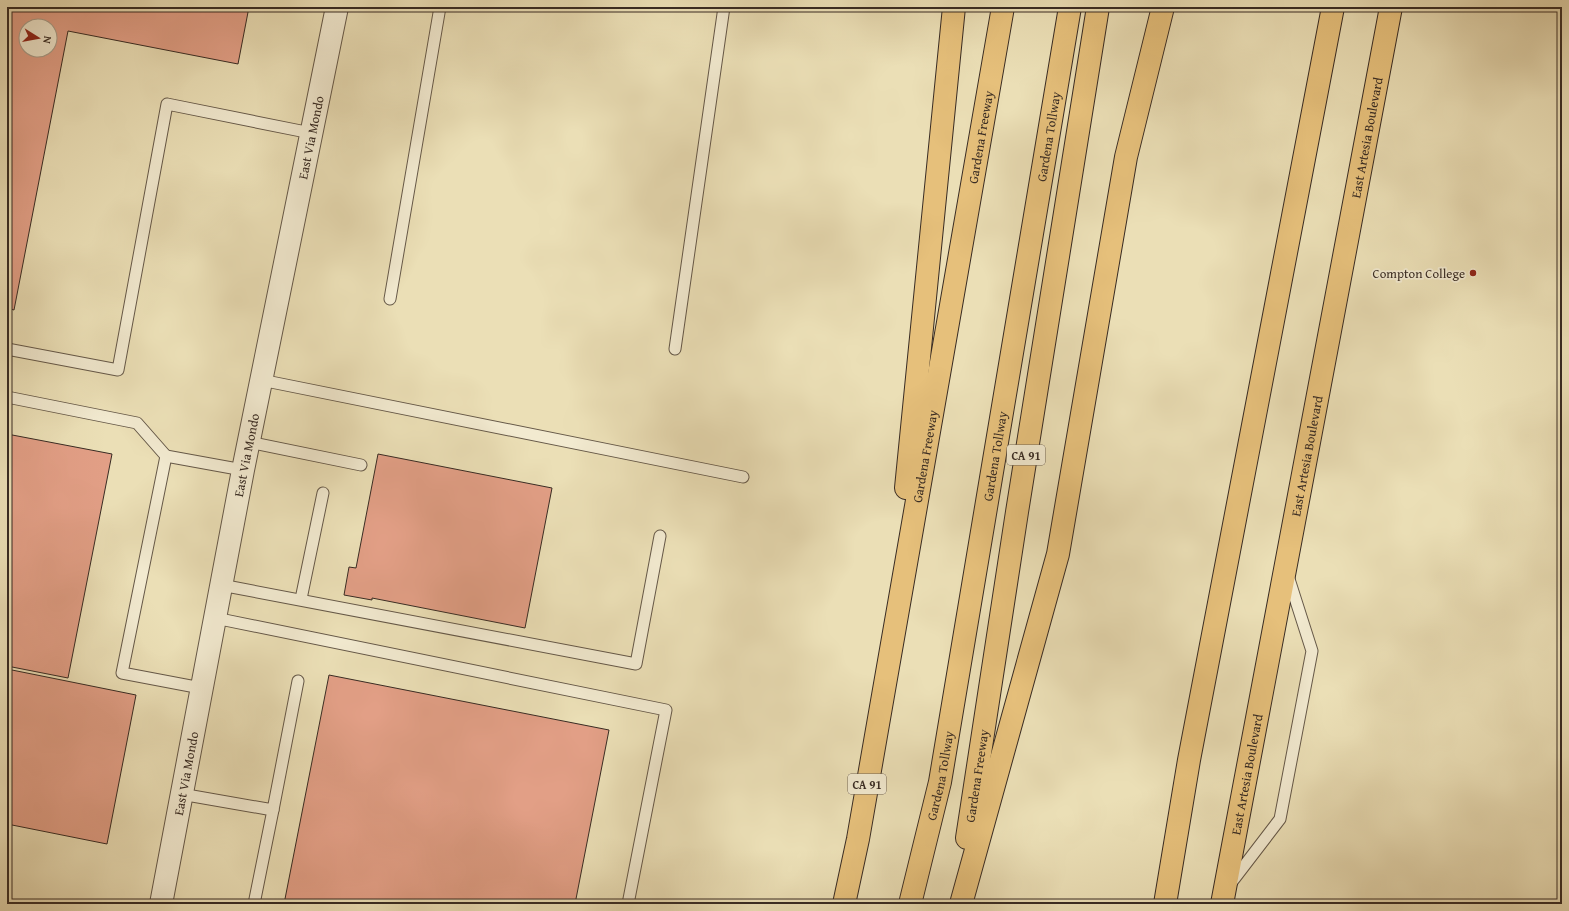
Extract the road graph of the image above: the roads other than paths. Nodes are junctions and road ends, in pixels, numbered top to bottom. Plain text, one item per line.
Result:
1 (337, 7) edge
2 (440, 7) edge
3 (724, 7) edge
4 (954, 7) edge
5 (1003, 7) edge
6 (1070, 7) edge
7 (1098, 7) edge
8 (1163, 7) edge
9 (1333, 7) edge
10 (1391, 7) edge
11 (311, 134) junction
12 (390, 299) dead end
13 (7, 349) edge
14 (675, 349) dead end
15 (261, 380) junction
16 (7, 398) edge
17 (248, 442) junction
18 (166, 456) junction
19 (361, 464) dead end
20 (242, 470) junction
21 (743, 477) dead end
22 (323, 493) dead end
23 (660, 536) dead end
24 (1285, 567) junction
25 (221, 585) junction
26 (301, 599) junction
27 (215, 618) junction
28 (889, 663) junction
29 (298, 681) dead end
30 (202, 688) junction
31 (181, 794) junction
32 (274, 810) junction
33 (1223, 898) edge
34 (161, 904) edge
35 (254, 904) edge
36 (628, 904) edge
37 (844, 904) edge
38 (910, 904) edge
39 (957, 904) edge
40 (961, 904) edge
41 (1164, 904) edge

1 - 11 street, East Via Mondo
2 - 12 lane
3 - 14 lane
4 - 28 main road
5 - 28 main road, Gardena Freeway / CA 91
6 - 38 main road, Gardena Tollway
7 - 39 main road, Gardena Freeway / CA 91
8 - 40 main road
9 - 41 main road
10 - 24 main road, East Artesia Boulevard
11 - 13 lane
11 - 15 street, East Via Mondo
15 - 17 street, East Via Mondo
15 - 21 lane
16 - 18 lane
17 - 19 lane
17 - 20 street, East Via Mondo
18 - 20 lane
18 - 30 lane
20 - 25 street, East Via Mondo
22 - 26 lane
23 - 26 lane
24 - 33 main road, East Artesia Boulevard
24 - 33 lane
25 - 26 lane
25 - 27 street, East Via Mondo
27 - 30 street, East Via Mondo
27 - 36 lane
28 - 37 main road, Gardena Freeway / CA 91
29 - 32 lane
30 - 31 street, East Via Mondo
31 - 32 lane
31 - 34 street, East Via Mondo
32 - 35 lane

